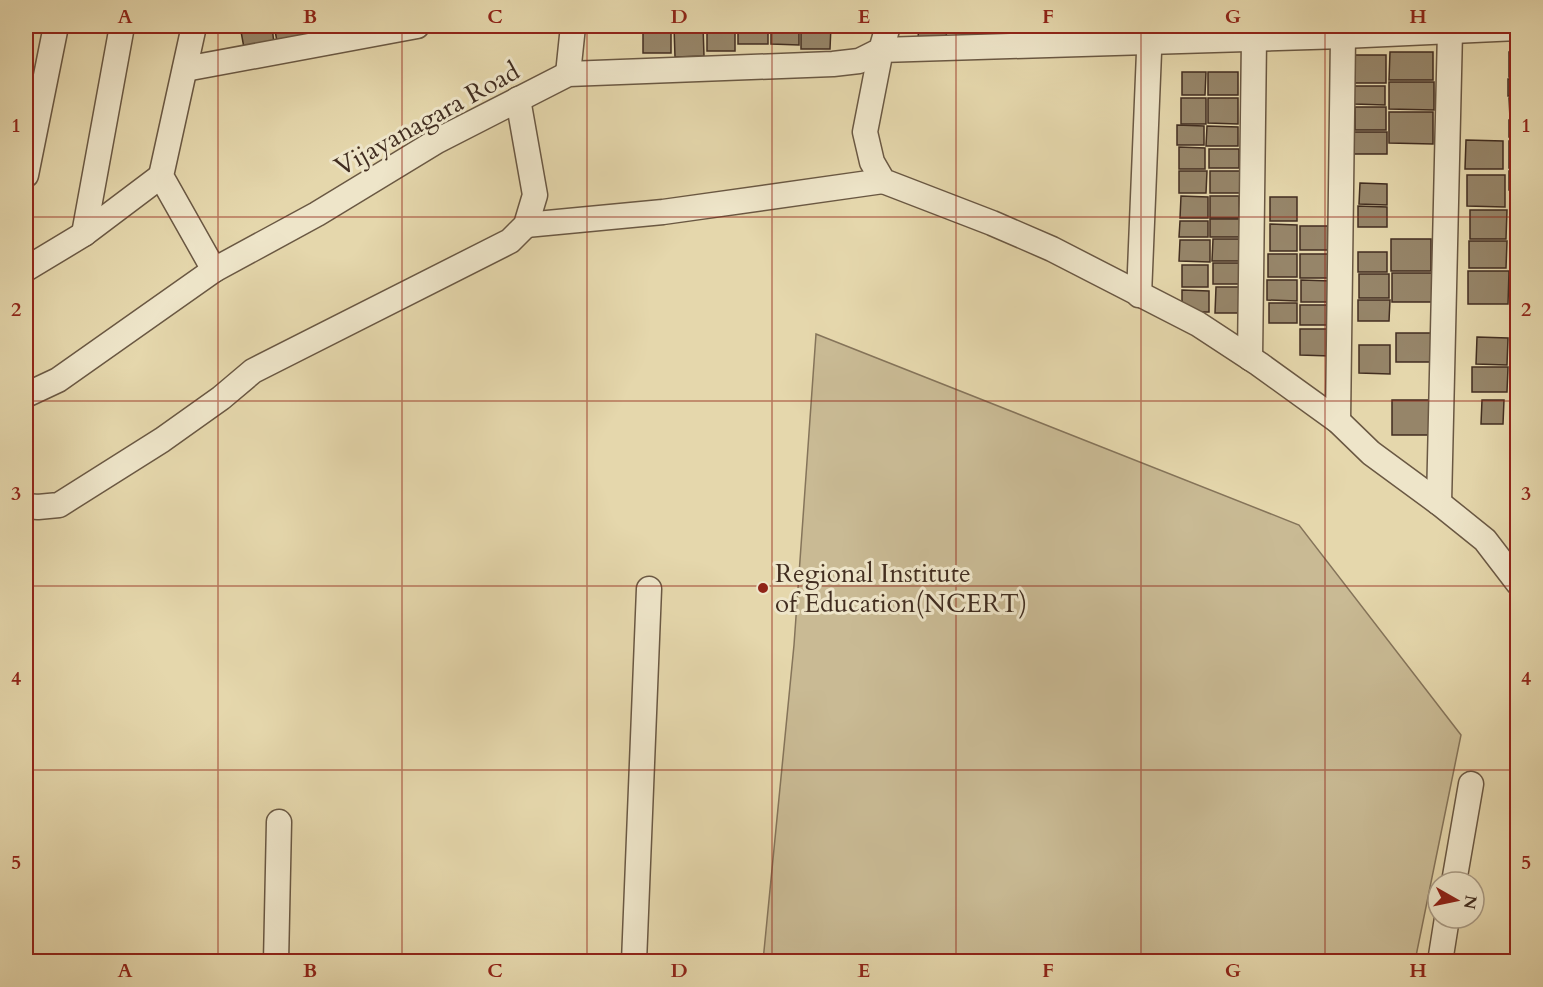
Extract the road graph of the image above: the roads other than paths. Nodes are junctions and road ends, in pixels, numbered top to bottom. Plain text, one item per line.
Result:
1 (56, 26) edge
2 (122, 26) edge
3 (194, 26) edge
4 (417, 26) edge
5 (573, 26) edge
6 (888, 26) edge
7 (1518, 28) edge
8 (1450, 31) junction
9 (1150, 34) edge
10 (1343, 36) junction
11 (1254, 39) junction
12 (881, 50) junction
13 (185, 69) junction
14 (568, 74) junction
15 (518, 99) junction
16 (26, 175) edge
17 (161, 176) junction
18 (883, 181) junction
19 (526, 225) junction
20 (84, 234) junction
21 (26, 269) edge
22 (214, 270) junction
23 (1138, 295) junction
24 (1250, 358) junction
25 (26, 395) edge
26 (1338, 421) junction
27 (1439, 503) junction
28 (26, 506) edge
29 (1518, 583) edge
30 (649, 590) dead end
31 (1471, 784) dead end
32 (279, 822) dead end
33 (1456, 870) edge
34 (1445, 930) edge
35 (276, 962) edge
36 (634, 962) edge
37 (1440, 962) edge

1 - 16 street
2 - 20 street
3 - 13 street
4 - 13 street
5 - 14 street
6 - 12 street
7 - 8 street
8 - 10 street
8 - 27 street
9 - 11 street
9 - 12 street
9 - 23 street
10 - 11 street
10 - 26 street
11 - 24 street
12 - 14 street, Vijayanagara Road
12 - 18 street
13 - 17 street
14 - 15 street, Vijayanagara Road
15 - 19 street
15 - 22 street, Vijayanagara Road
17 - 20 street
17 - 22 street
18 - 19 street
18 - 23 street
19 - 28 street
20 - 21 street
22 - 25 street, Vijayanagara Road
23 - 24 street
24 - 26 street
26 - 27 street
27 - 29 street
30 - 36 street
31 - 33 street
32 - 35 street
34 - 37 street

